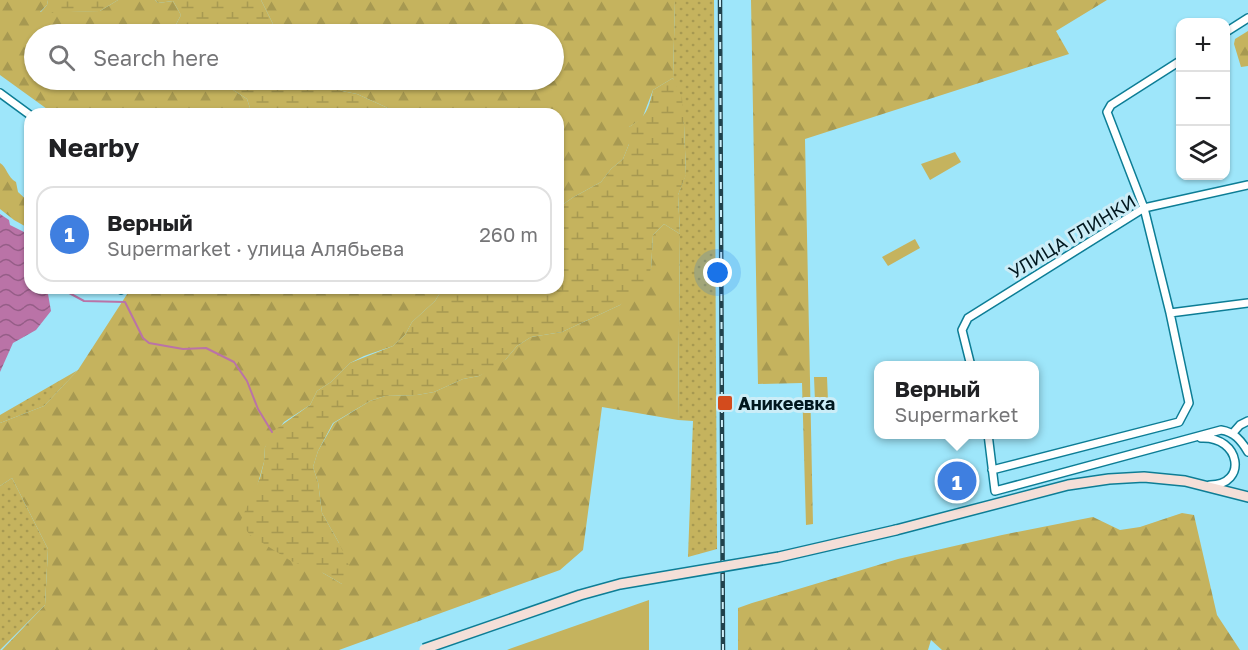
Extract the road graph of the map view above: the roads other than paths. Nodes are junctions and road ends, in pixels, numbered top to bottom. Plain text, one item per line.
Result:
1 (1248, 18) edge
2 (1230, 29) edge
3 (1176, 64) edge
4 (0, 93) edge
5 (24, 111) edge
6 (1248, 185) edge
7 (1144, 208) junction
8 (1248, 303) edge
9 (1170, 313) junction
10 (970, 361) edge
11 (1248, 421) edge
12 (1232, 434) junction
13 (1187, 438) junction
14 (988, 439) edge
15 (1248, 452) edge
16 (992, 470) junction
17 (1204, 485) junction
18 (1248, 497) edge
19 (423, 650) edge

1 - 2 street
3 - 7 street
4 - 5 street
6 - 7 street, УЛИЦА ГЛИНКИ
7 - 9 street
7 - 10 street, УЛИЦА ГЛИНКИ
8 - 9 street
9 - 16 street
11 - 12 street
12 - 13 street
12 - 15 street
13 - 16 street
13 - 17 street
14 - 16 street
17 - 18 street
17 - 19 street, bridge

